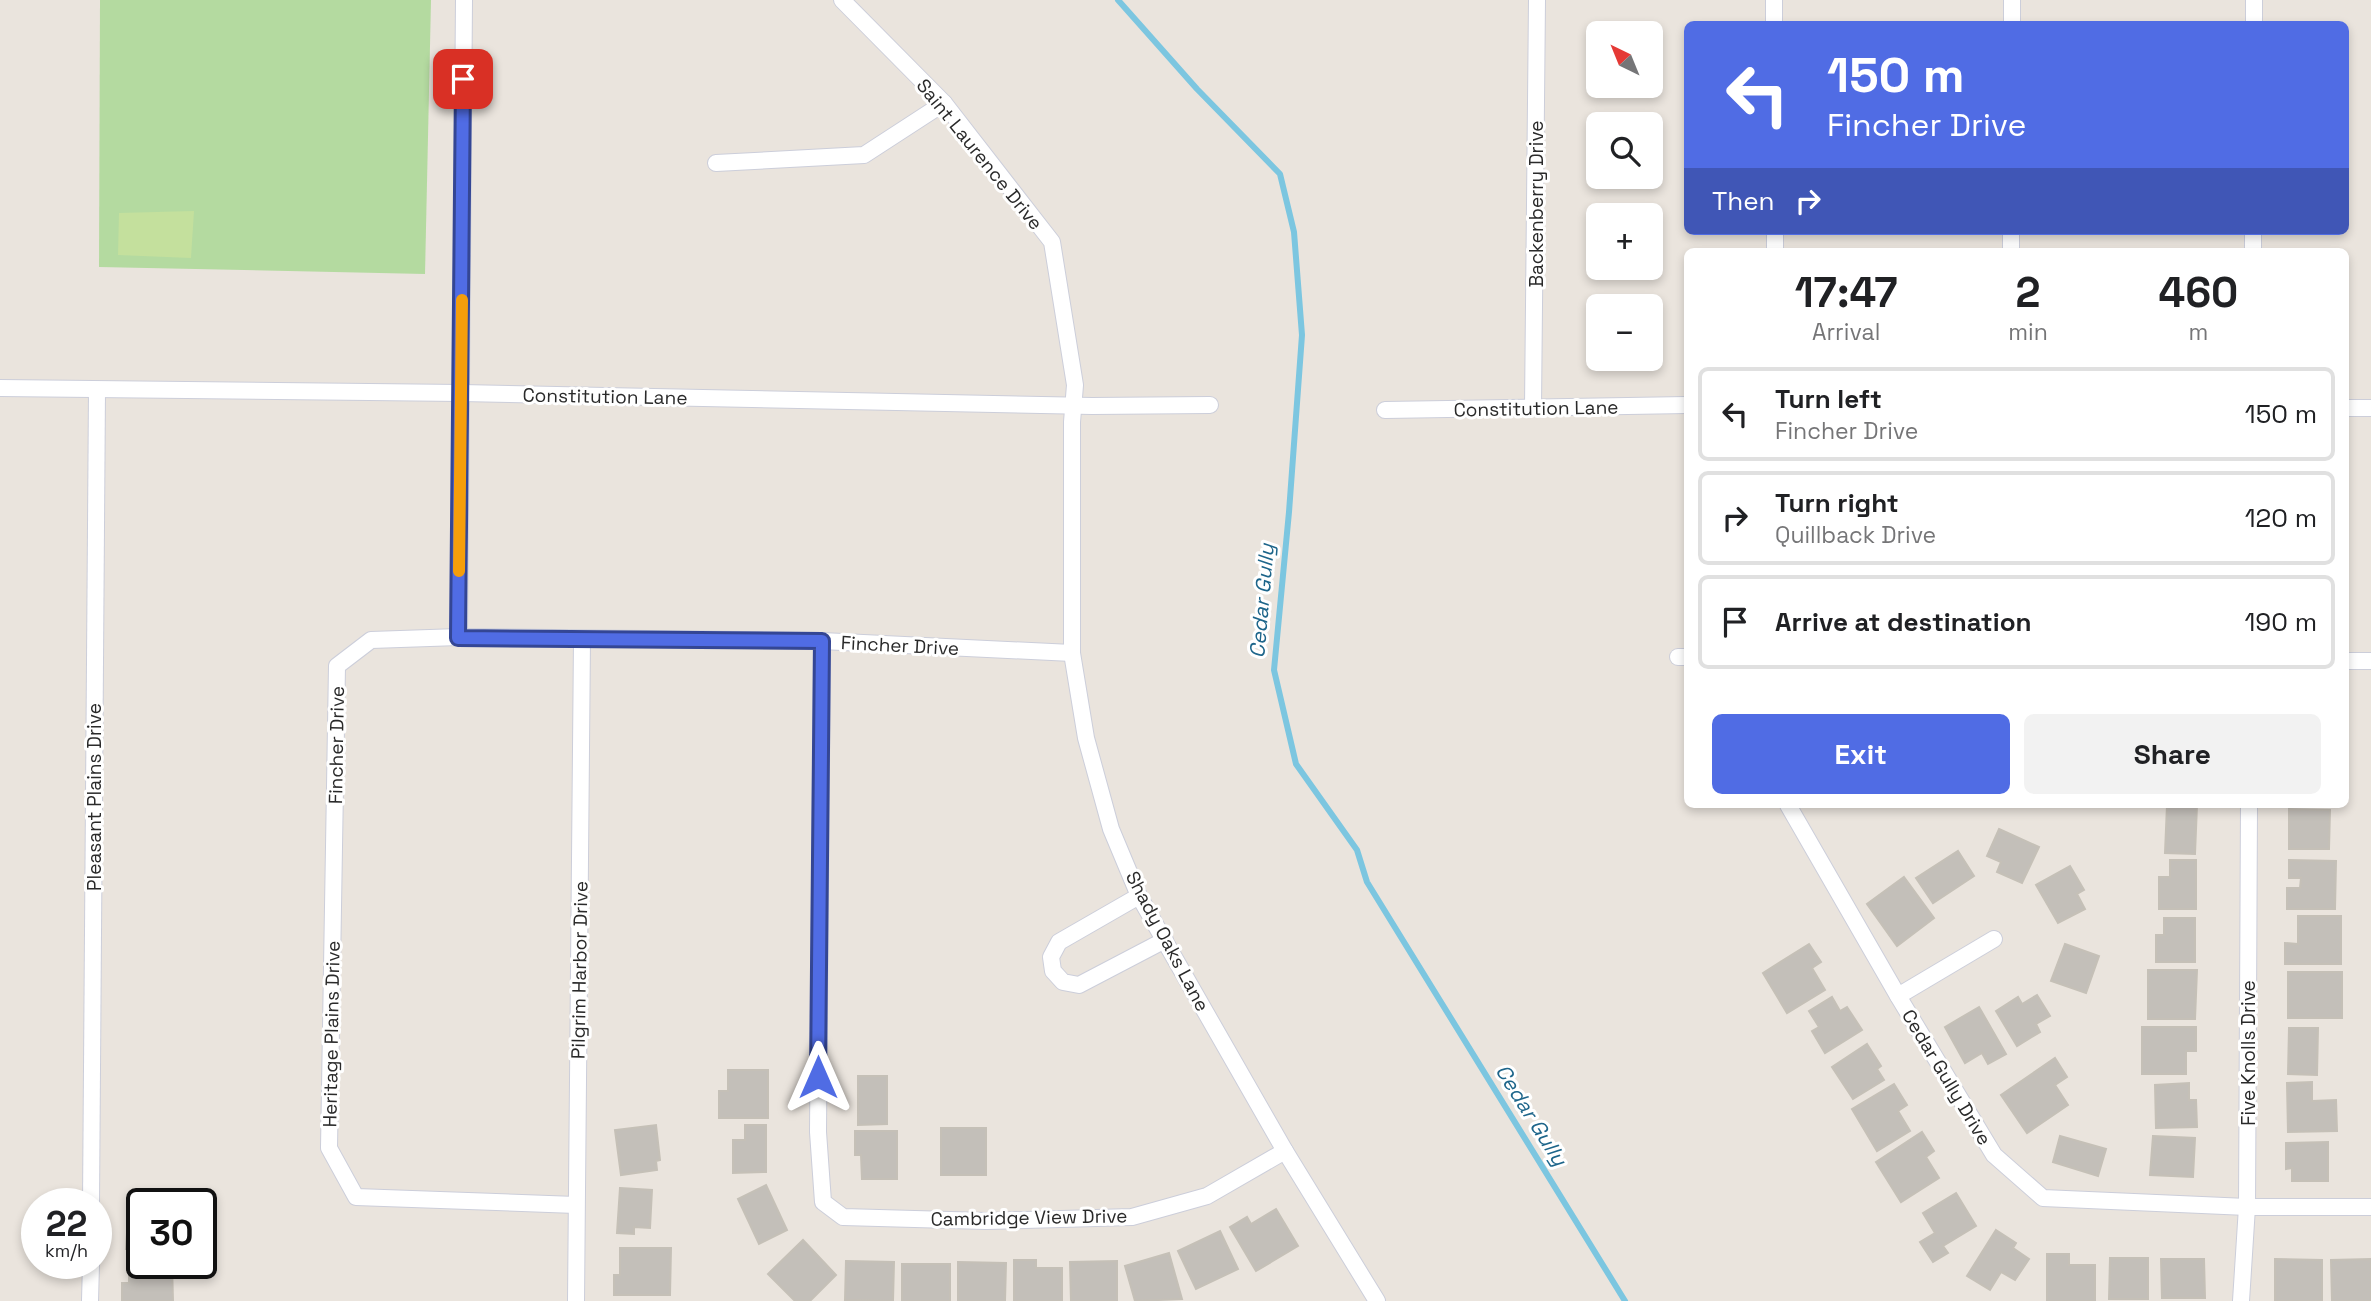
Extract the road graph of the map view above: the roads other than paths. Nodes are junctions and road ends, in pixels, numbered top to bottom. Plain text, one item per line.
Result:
1 (464, 0) edge
2 (842, 0) edge
3 (1537, 0) edge
4 (1774, 0) edge
5 (2012, 0) edge
6 (2255, 0) edge
7 (1774, 21) edge
8 (2012, 21) edge
9 (2254, 21) edge
10 (944, 103) junction
11 (716, 163) dead end
12 (0, 388) edge
13 (97, 390) junction
14 (461, 393) junction
15 (1075, 405) junction
16 (1210, 405) dead end
17 (1684, 405) edge
18 (1533, 407) junction
19 (2349, 408) edge
20 (2371, 408) edge
21 (1385, 410) dead end
22 (1073, 544) joint
23 (458, 638) junction
24 (582, 639) junction
25 (822, 641) junction
26 (1072, 653) junction
27 (2349, 661) edge
28 (2371, 661) edge
29 (1790, 808) edge
30 (2249, 808) edge
31 (334, 854) joint
32 (1139, 896) junction
33 (1994, 939) dead end
34 (1165, 940) junction
35 (1898, 996) junction
36 (1285, 1151) junction
37 (91, 1188) edge
38 (576, 1205) junction
39 (2247, 1207) junction
40 (2371, 1207) edge
41 (90, 1279) edge
42 (90, 1301) edge
43 (576, 1301) edge
44 (1377, 1301) edge
45 (2241, 1301) edge

1 - 14 street
2 - 10 street, Saint Laurence Drive
3 - 18 street, Backenberry Drive
4 - 7 street
5 - 8 street
6 - 9 street
10 - 11 street
10 - 15 street, Saint Laurence Drive
12 - 13 street, Constitution Lane
13 - 14 street, Constitution Lane
13 - 37 street, Pleasant Plains Drive
14 - 15 street, Constitution Lane
14 - 23 street
15 - 16 street, Constitution Lane
15 - 22 street, Saint Laurence Drive
17 - 18 street, Constitution Lane
18 - 21 street, Constitution Lane
19 - 20 street
22 - 26 street, Shady Oaks Lane
23 - 24 street, Fincher Drive
23 - 31 street, Fincher Drive
24 - 25 street, Fincher Drive
24 - 38 street, Pilgrim Harbor Drive
25 - 26 street, Fincher Drive
25 - 36 street, Cambridge View Drive
26 - 32 street, Shady Oaks Lane
27 - 28 street
29 - 35 street, Cedar Gully Drive
30 - 39 street, Five Knolls Drive
31 - 38 street, Heritage Plains Drive
32 - 34 street, Shady Oaks Lane
32 - 34 street
33 - 35 street
34 - 36 street, Shady Oaks Lane
35 - 39 street, Cedar Gully Drive
36 - 44 street, Shady Oaks Lane
38 - 43 street, Pilgrim Harbor Drive
39 - 40 street, Cedar Gully Drive
39 - 45 street, Five Knolls Drive
41 - 42 street

